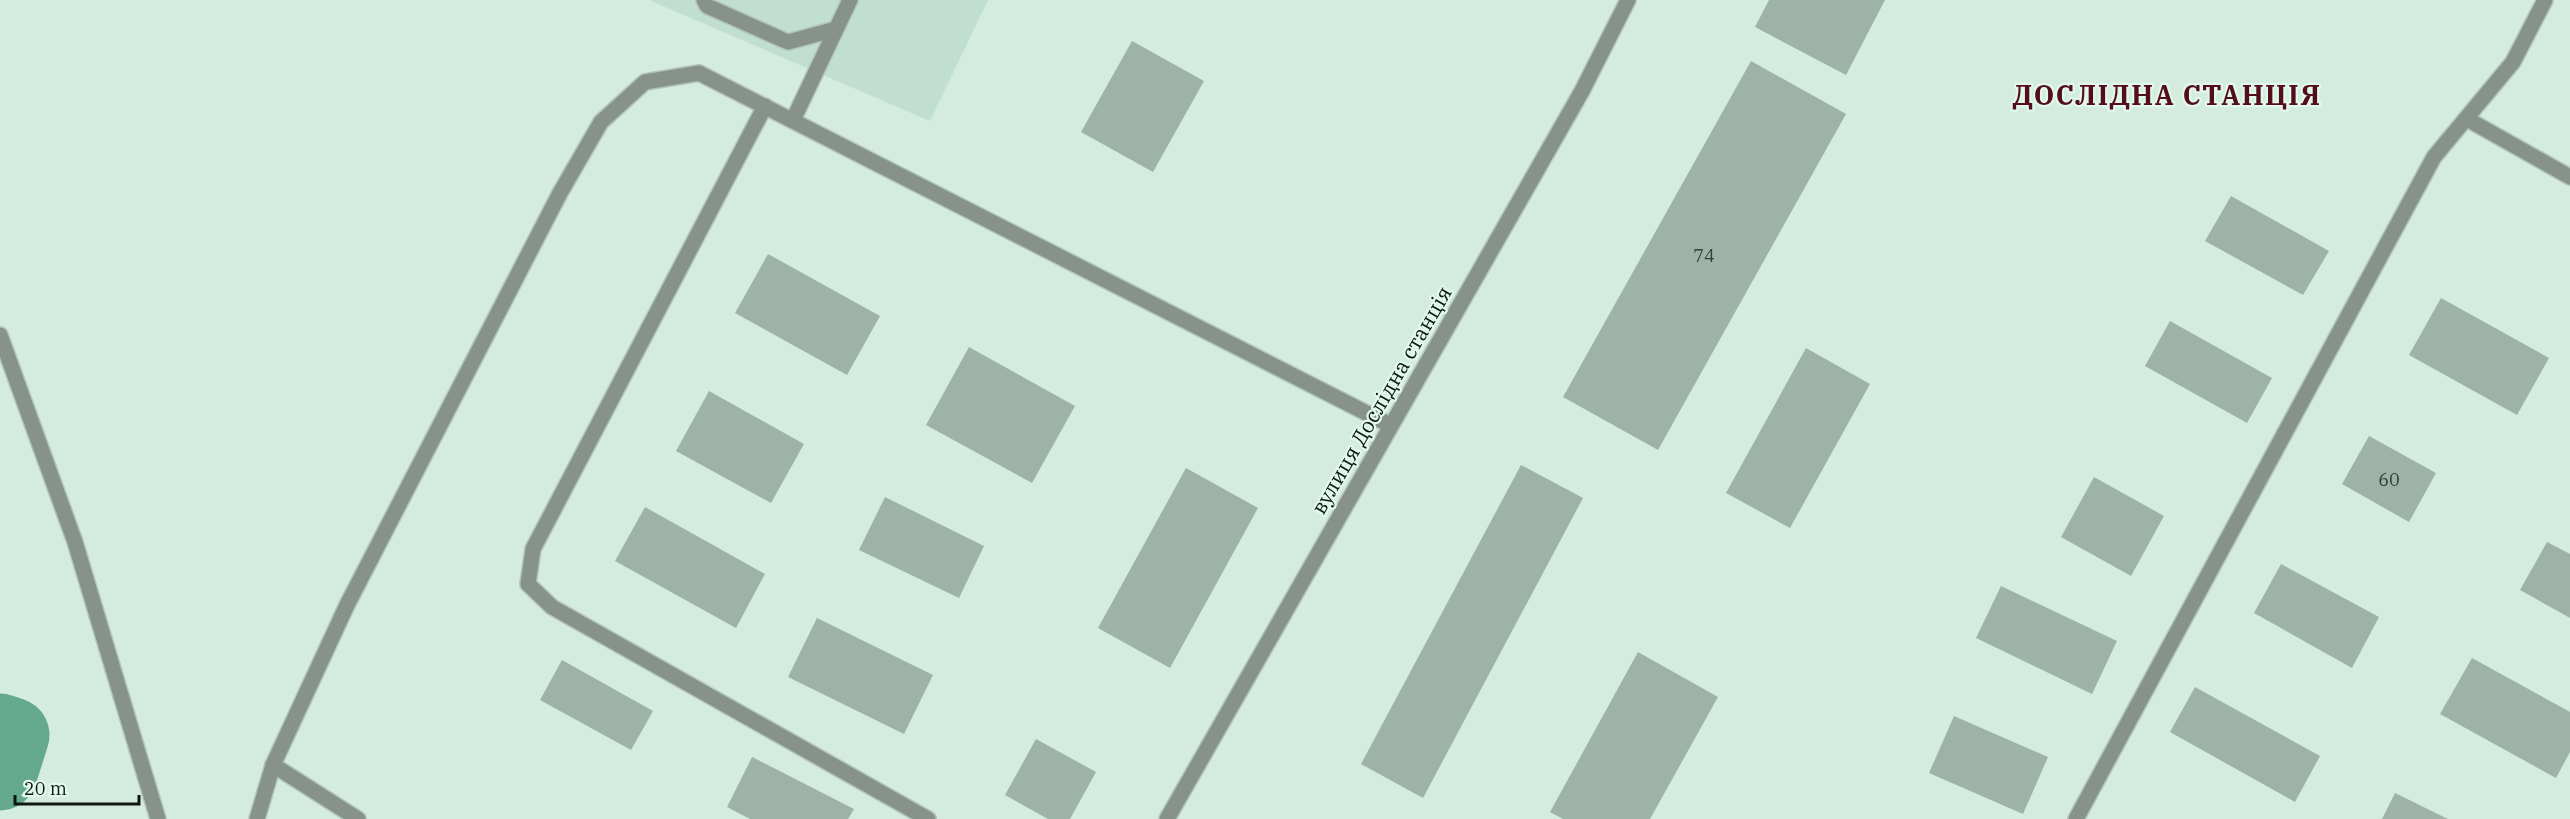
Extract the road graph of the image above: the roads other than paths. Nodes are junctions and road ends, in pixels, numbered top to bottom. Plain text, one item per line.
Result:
1 (704, 0) edge
2 (850, 0) edge
3 (1628, 0) edge
4 (2545, 0) edge
5 (836, 29) junction
6 (765, 106) junction
7 (2467, 119) junction
8 (793, 120) junction
9 (2570, 177) edge
10 (0, 335) edge
11 (1390, 425) junction
12 (273, 765) junction
13 (158, 819) edge
14 (257, 819) edge
15 (358, 819) edge
16 (928, 819) edge
17 (1167, 819) edge
18 (2076, 819) edge

1 - 5 street
2 - 5 street
3 - 11 street, вулиця Дослідна станція
4 - 7 street
5 - 8 street
6 - 8 street
6 - 12 street
6 - 16 street
7 - 9 street
7 - 18 street
8 - 11 street
10 - 13 street
11 - 17 street, вулиця Дослідна станція
12 - 14 street
12 - 15 street

